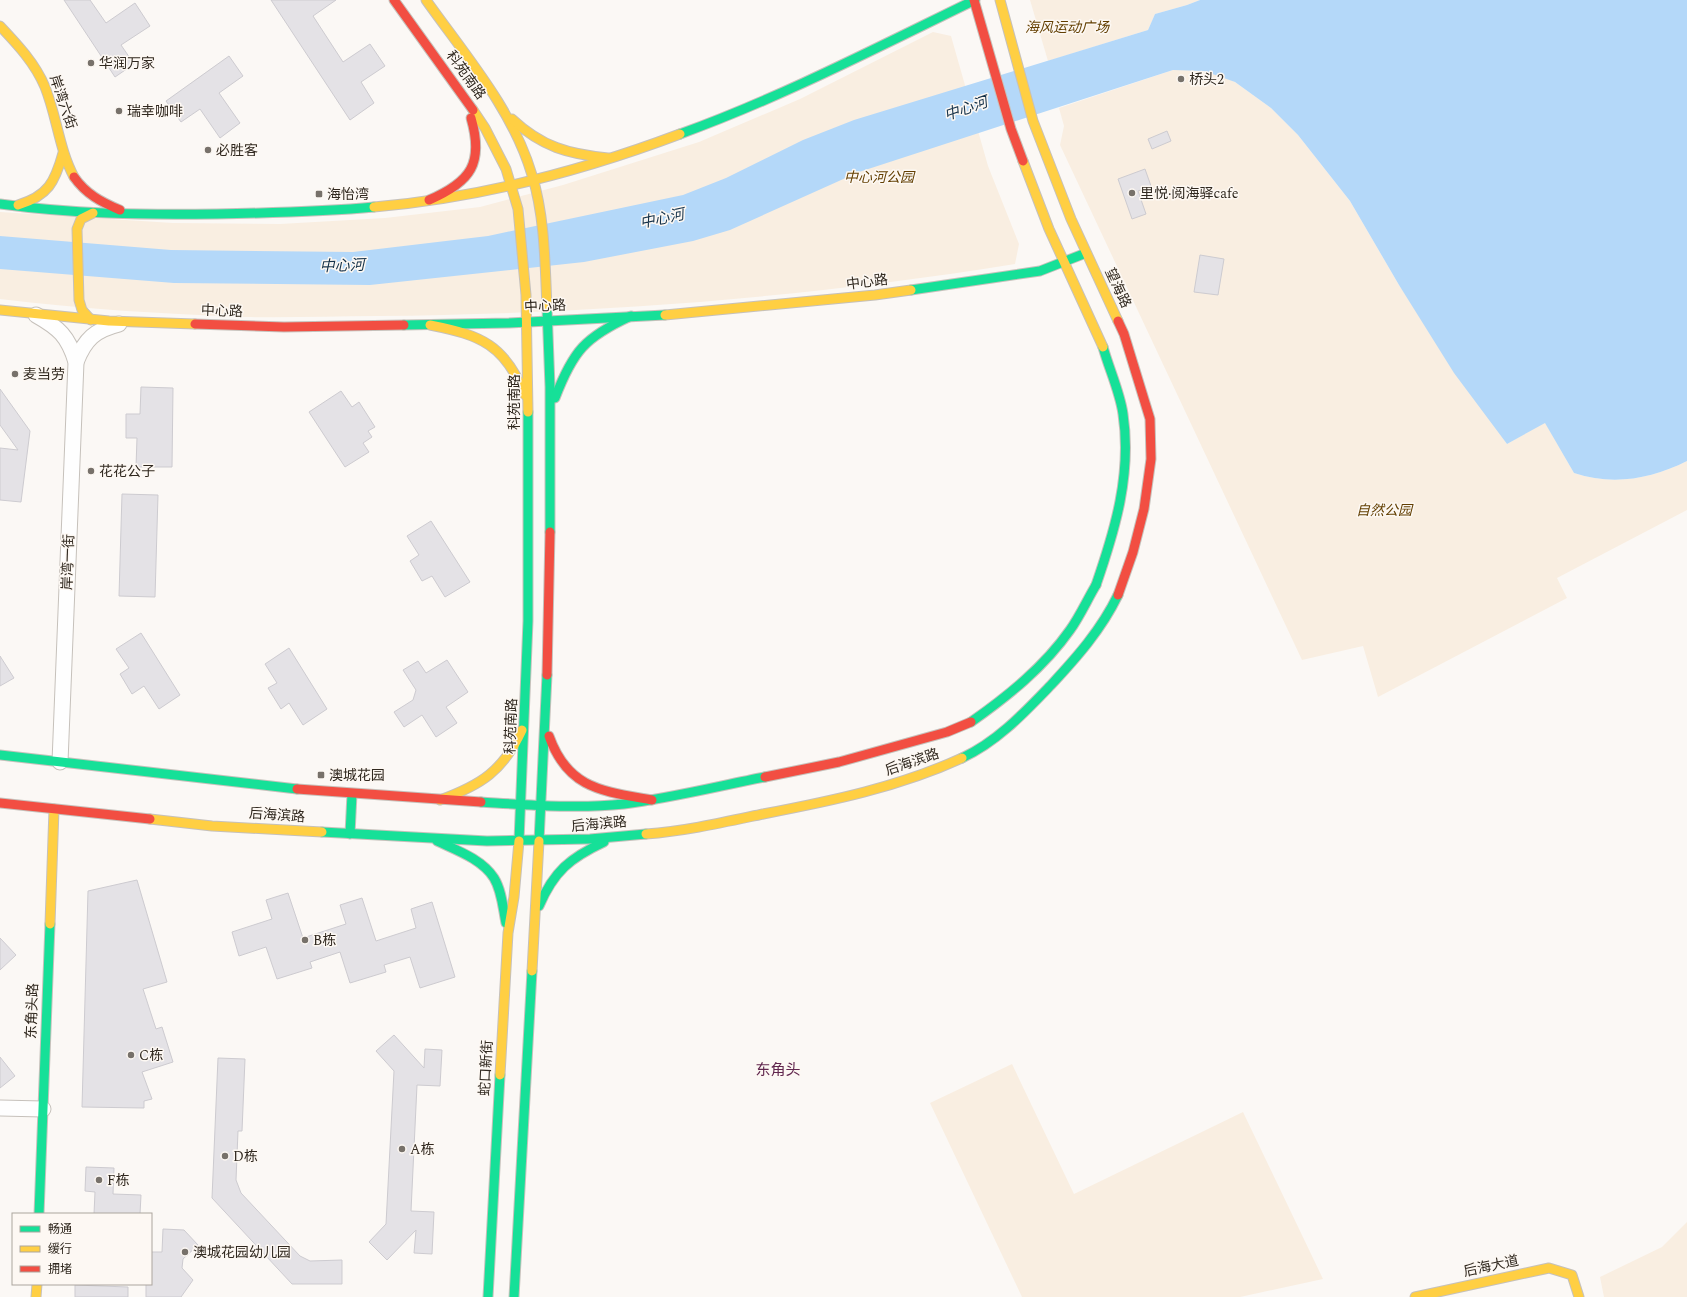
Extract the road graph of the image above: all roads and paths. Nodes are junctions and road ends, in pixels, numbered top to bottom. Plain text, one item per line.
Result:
1 (394, 0) edge
2 (426, 0) edge
3 (974, 0) edge
4 (1000, 0) edge
5 (0, 26) edge
6 (463, 94) junction
7 (493, 95) junction
8 (63, 153) junction
9 (608, 158) junction
10 (533, 180) junction
11 (512, 185) junction
12 (429, 200) junction
13 (0, 204) edge
14 (15, 206) junction
15 (51, 210) junction
16 (93, 213) junction
17 (128, 214) junction
18 (63, 221) dead end
19 (1086, 253) junction
20 (1064, 263) junction
21 (63, 309) dead end
22 (0, 310) edge
23 (33, 314) junction
24 (54, 316) junction
25 (631, 316) junction
26 (91, 320) junction
27 (548, 320) junction
28 (130, 321) junction
29 (527, 321) junction
30 (430, 325) junction
31 (76, 362) junction
32 (528, 405) junction
33 (550, 412) junction
34 (1118, 595) joint
35 (526, 720) junction
36 (546, 727) junction
37 (0, 755) edge
38 (60, 762) junction
39 (352, 794) junction
40 (440, 800) junction
41 (652, 800) junction
42 (0, 803) edge
43 (521, 805) junction
44 (542, 807) junction
45 (54, 808) junction
46 (350, 834) junction
47 (615, 837) junction
48 (429, 838) junction
49 (519, 841) junction
50 (539, 841) junction
51 (534, 918) junction
52 (508, 933) junction
53 (0, 1108) edge
54 (43, 1109) junction
55 (39, 1213) edge
56 (37, 1285) edge
57 (36, 1297) edge
58 (488, 1297) edge
59 (514, 1297) edge
60 (1415, 1297) edge
61 (1579, 1297) edge

1 - 6 main road, 科苑南路
2 - 7 main road, 科苑南路
3 - 9 main road
3 - 20 main road
4 - 19 main road, 望海路
5 - 8 main road, 岸湾六街
6 - 11 main road, 科苑南路
6 - 12 main road
7 - 9 main road
7 - 10 main road, 科苑南路
8 - 14 main road
8 - 17 main road
9 - 10 main road
10 - 11 main road
10 - 27 main road, 科苑南路
11 - 12 main road
11 - 29 main road, 科苑南路
12 - 17 main road
13 - 14 main road
14 - 15 main road
15 - 16 main road
15 - 18 main road
16 - 17 main road
16 - 26 main road
19 - 20 main road, 中心路
19 - 34 main road, 望海路
20 - 25 main road, 中心路
20 - 41 main road, 后海滨路
21 - 24 main road
22 - 23 main road, 中心路
23 - 24 main road, 中心路
23 - 31 street
24 - 26 main road, 中心路
25 - 27 main road, 中心路
25 - 33 main road
26 - 28 main road, 中心路
27 - 29 main road, 中心路
27 - 33 main road, 科苑南路
28 - 30 main road, 中心路
28 - 31 street
29 - 30 main road, 中心路
29 - 32 main road, 科苑南路
30 - 32 main road
31 - 38 street, 岸湾一街
32 - 35 main road, 科苑南路
33 - 36 main road, 科苑南路
34 - 47 main road, 后海滨路
35 - 40 main road
35 - 43 main road, 科苑南路
36 - 41 main road
36 - 44 main road, 科苑南路
37 - 38 main road, 后海滨路
38 - 39 main road, 后海滨路
39 - 40 main road, 后海滨路
39 - 46 main road
40 - 43 main road, 后海滨路
41 - 44 main road, 后海滨路
42 - 45 main road, 后海滨路
43 - 44 main road, 后海滨路
43 - 49 main road, 科苑南路
44 - 50 main road, 科苑南路
45 - 46 main road, 后海滨路
45 - 54 main road, 东角头路
46 - 48 main road, 后海滨路
47 - 50 main road, 后海滨路
47 - 51 main road
48 - 49 main road, 后海滨路
48 - 52 main road
49 - 50 main road, 后海滨路
49 - 52 main road, 蛇口新街
50 - 51 main road
51 - 59 main road
52 - 58 main road, 蛇口新街
53 - 54 street
54 - 55 main road, 东角头路
56 - 57 main road
60 - 61 main road, 后海大道

